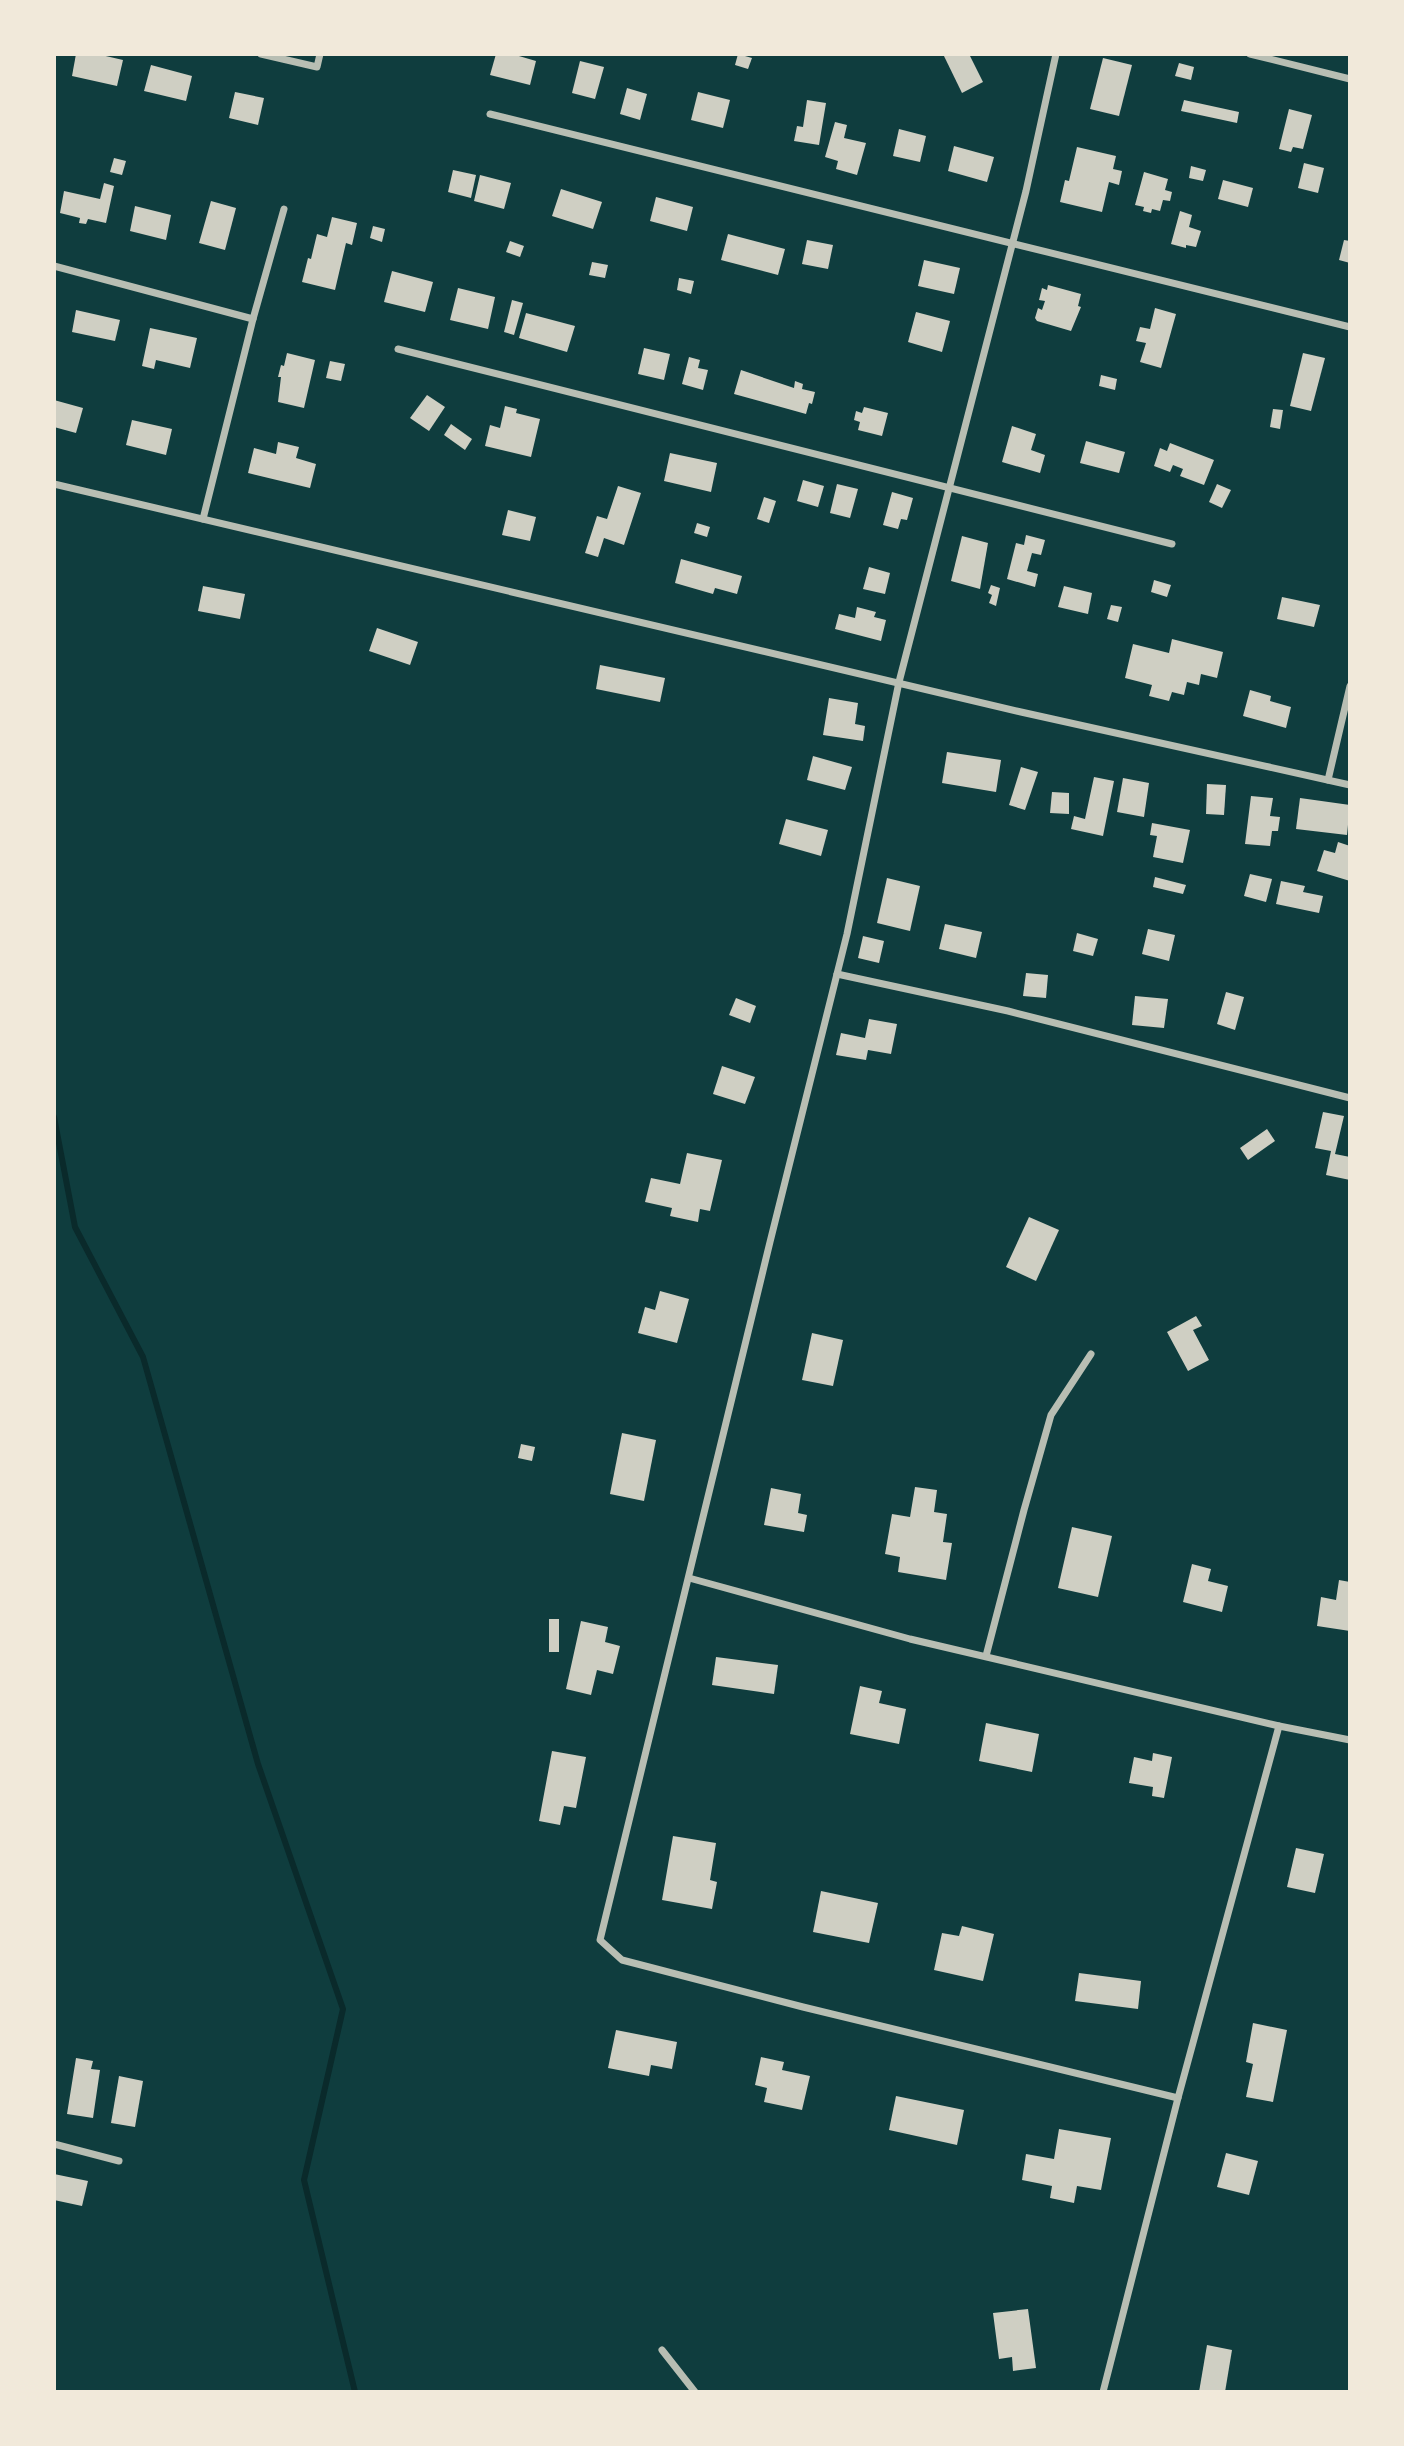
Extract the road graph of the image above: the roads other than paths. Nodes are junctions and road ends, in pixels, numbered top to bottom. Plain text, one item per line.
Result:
1 (261, 54) edge
2 (320, 54) edge
3 (1056, 54) edge
4 (1250, 54) edge
5 (1350, 79) edge
6 (491, 114) dead end
7 (284, 209) dead end
8 (1011, 243) junction
9 (54, 266) edge
10 (253, 318) junction
11 (1350, 327) edge
12 (398, 349) dead end
13 (54, 484) edge
14 (949, 488) junction
15 (203, 519) junction
16 (1172, 544) dead end
17 (899, 682) junction
18 (1350, 687) edge
19 (1328, 780) junction
20 (1350, 785) edge
21 (837, 974) junction
22 (1350, 1098) edge
23 (1090, 1354) dead end
24 (690, 1578) junction
25 (986, 1656) junction
26 (1279, 1727) junction
27 (1350, 1740) edge
28 (1178, 2098) junction
29 (54, 2144) edge
30 (119, 2161) dead end
31 (662, 2350) dead end
32 (695, 2392) edge
33 (1103, 2392) edge

1 - 2 street
3 - 8 street
4 - 5 street
6 - 8 street
7 - 10 street
8 - 11 street
8 - 14 street
9 - 10 street
10 - 15 street
12 - 14 street
13 - 15 street
14 - 16 street
14 - 17 street
15 - 17 street
17 - 19 street
17 - 21 street
18 - 19 street
19 - 20 street
21 - 22 street
21 - 24 street
23 - 25 street
24 - 25 street
24 - 28 street
25 - 26 street
26 - 27 street
26 - 28 street
28 - 33 street
29 - 30 street
31 - 32 street

